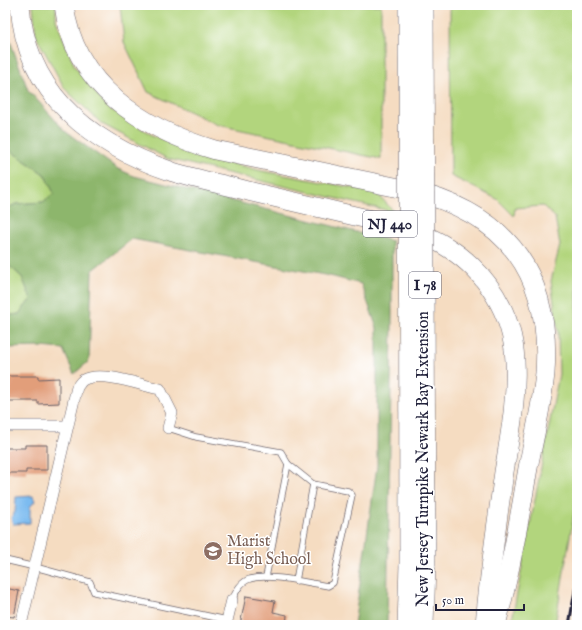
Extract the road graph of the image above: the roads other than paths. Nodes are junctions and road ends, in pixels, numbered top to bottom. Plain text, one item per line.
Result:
1 (20, 5) edge
2 (64, 5) edge
3 (408, 5) edge
4 (424, 5) edge
5 (5, 426) edge
6 (67, 426) junction
7 (168, 428) joint
8 (288, 464) junction
9 (313, 484) junction
10 (5, 560) edge
11 (417, 565) junction
12 (34, 567) junction
13 (266, 577) junction
14 (296, 581) junction
15 (232, 600) joint
16 (226, 622) edge
17 (21, 625) edge
18 (407, 625) edge
19 (424, 625) edge
20 (485, 625) edge
21 (496, 625) edge

1 - 20 highway, NJ 440
2 - 21 highway, NJ 440
3 - 11 highway, New Jersey Turnpike Newark Bay Extension / I 78, bridge
4 - 11 highway, New Jersey Turnpike Newark Bay Extension / I 78, bridge
5 - 6 street
6 - 7 street
6 - 12 street
7 - 8 lane
8 - 9 lane
8 - 13 lane
9 - 14 lane
9 - 14 lane
10 - 12 lane
11 - 18 highway, New Jersey Turnpike Newark Bay Extension / I 78
11 - 19 highway, New Jersey Turnpike Newark Bay Extension / I 78
12 - 16 lane
12 - 17 street
13 - 14 lane
13 - 15 lane
15 - 16 street

